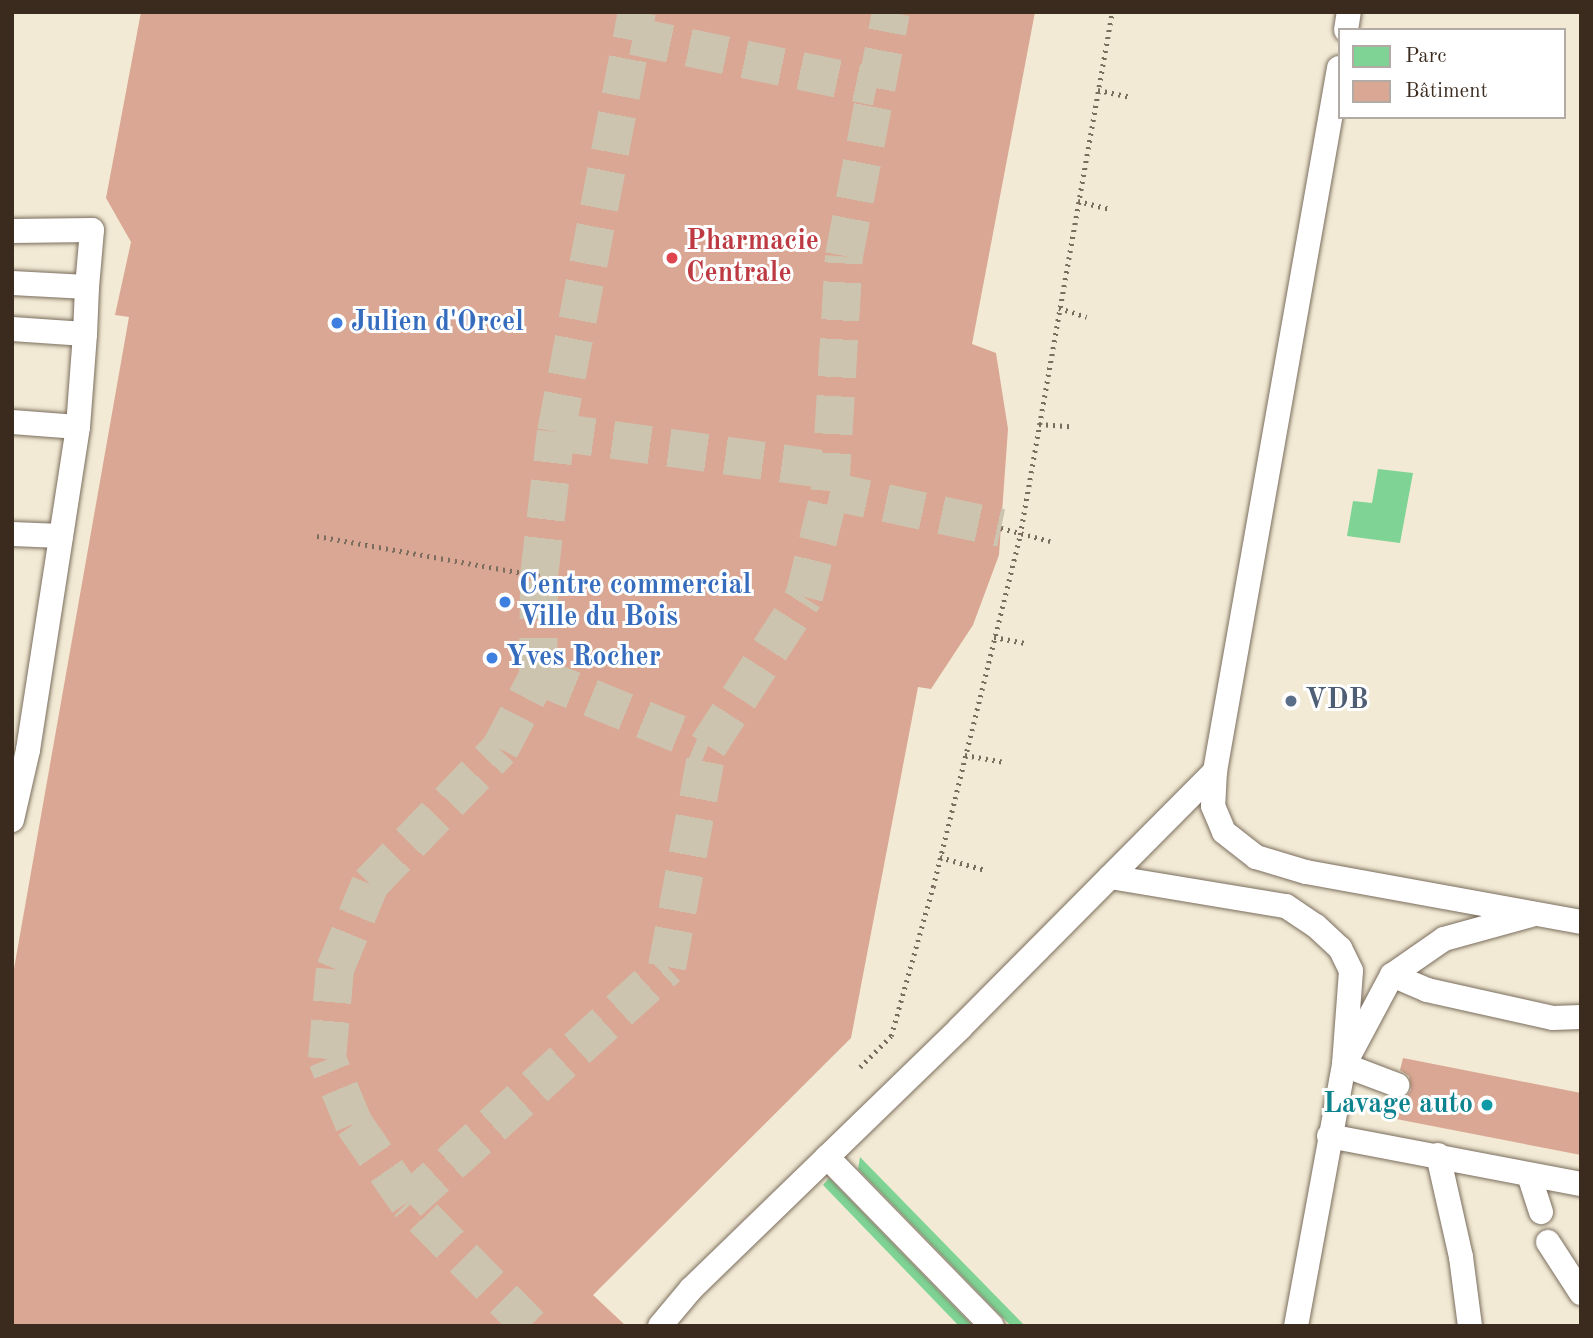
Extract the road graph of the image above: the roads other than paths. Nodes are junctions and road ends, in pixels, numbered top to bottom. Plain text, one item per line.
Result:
1 (1338, 74) edge
2 (12, 231) edge
3 (12, 283) edge
4 (87, 287) junction
5 (12, 329) edge
6 (85, 334) junction
7 (12, 422) edge
8 (78, 427) junction
9 (12, 534) edge
10 (61, 536) junction
11 (1215, 771) junction
12 (12, 820) edge
13 (1110, 877) junction
14 (1535, 914) junction
15 (1581, 922) edge
16 (1392, 975) junction
17 (1581, 1017) edge
18 (1553, 1018) junction
19 (1581, 1037) edge
20 (1344, 1065) junction
21 (1397, 1085) dead end
22 (1329, 1136) junction
23 (1438, 1156) junction
24 (827, 1157) junction
25 (1529, 1175) junction
26 (1581, 1184) edge
27 (1541, 1212) dead end
28 (1548, 1242) dead end
29 (1581, 1293) edge
30 (660, 1326) edge
31 (992, 1326) edge
32 (1296, 1326) edge
33 (1470, 1326) edge

1 - 11 lane
2 - 4 lane
3 - 4 lane
4 - 6 lane
5 - 6 lane
6 - 8 lane
7 - 8 lane
8 - 10 lane
9 - 10 lane
10 - 12 lane
11 - 13 lane
11 - 14 lane
13 - 20 lane
13 - 24 lane
14 - 15 lane
14 - 16 lane
16 - 18 lane
16 - 20 lane
17 - 18 lane
18 - 19 lane
20 - 21 lane
20 - 22 lane
22 - 23 lane
22 - 32 lane
23 - 25 lane
23 - 33 lane
24 - 30 lane
24 - 31 lane
25 - 26 lane
25 - 27 lane
28 - 29 lane

